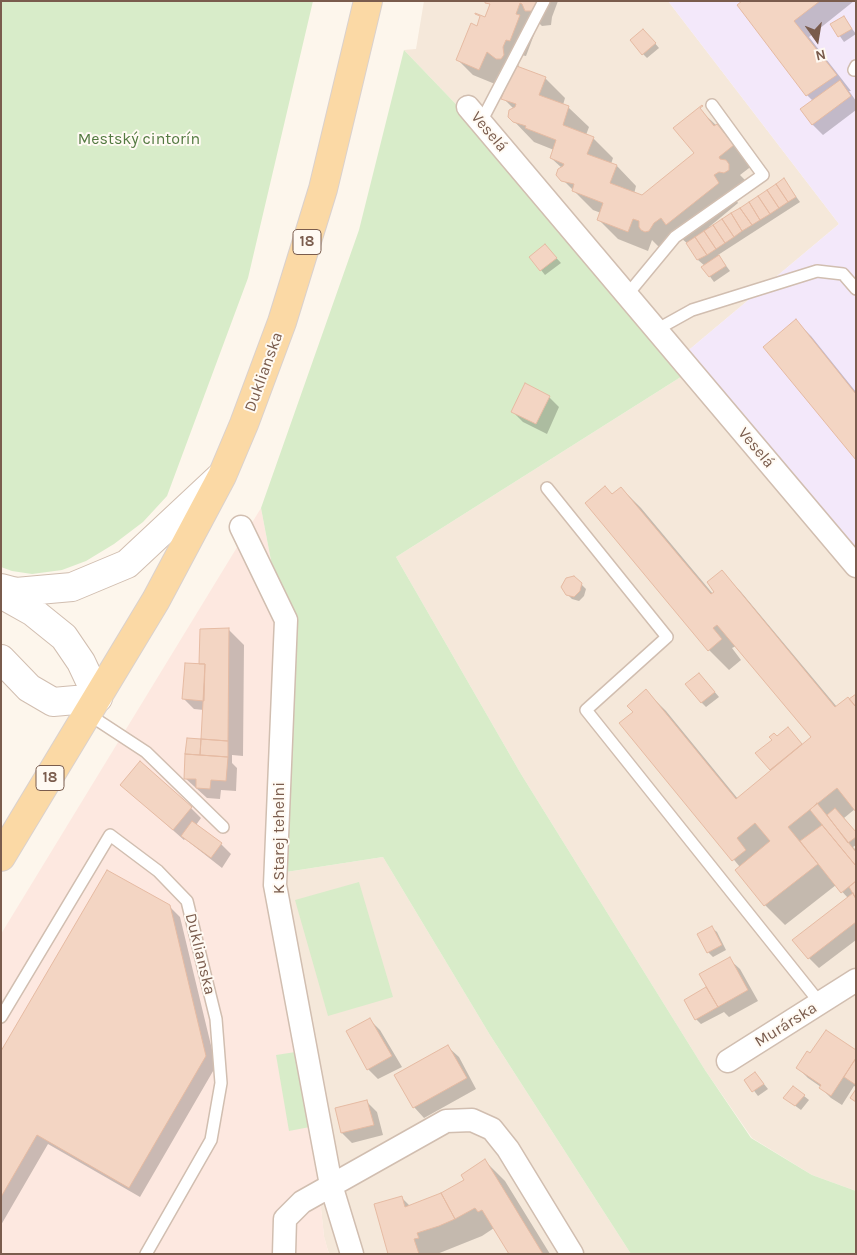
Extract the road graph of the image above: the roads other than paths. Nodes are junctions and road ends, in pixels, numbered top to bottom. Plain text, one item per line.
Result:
1 (368, 1) edge
2 (544, 1) edge
3 (712, 105) dead end
4 (474, 114) joint
5 (856, 289) edge
6 (627, 295) junction
7 (656, 330) junction
8 (222, 476) junction
9 (547, 488) dead end
10 (240, 527) dead end
11 (856, 566) edge
12 (1, 588) edge
13 (1, 594) edge
14 (1, 659) edge
15 (93, 706) junction
16 (223, 827) dead end
17 (1, 857) edge
18 (852, 987) edge
19 (820, 1003) junction
20 (1, 1017) edge
21 (728, 1061) dead end
22 (331, 1185) junction
23 (146, 1254) edge
24 (284, 1254) edge
25 (352, 1254) edge
26 (572, 1254) edge

1 - 8 main road, Duklianska / 18
2 - 4 lane
3 - 6 lane
4 - 6 street, Veselá
5 - 7 lane
6 - 7 street, Veselá
7 - 11 street, Veselá
8 - 12 street
8 - 15 main road, Duklianska / 18
9 - 19 lane
10 - 22 street, K Starej tehelni
13 - 15 street
14 - 15 street
15 - 16 lane
15 - 17 main road, Duklianska / 18
18 - 19 street, Murárska
19 - 21 street, Murárska
20 - 23 lane, Duklianska
22 - 24 street
22 - 25 street, K Starej tehelni
22 - 26 street

